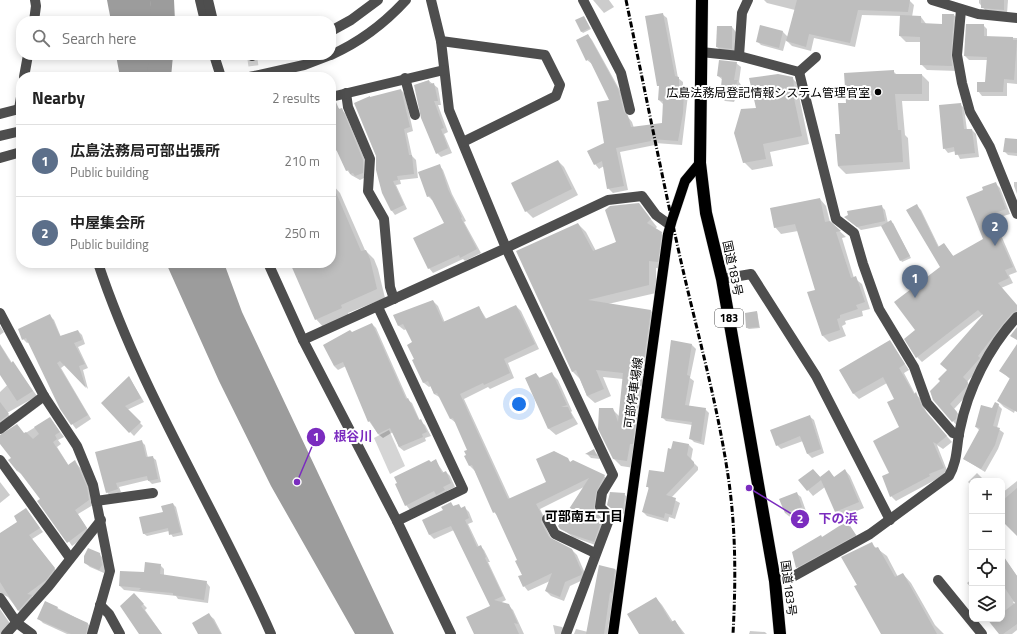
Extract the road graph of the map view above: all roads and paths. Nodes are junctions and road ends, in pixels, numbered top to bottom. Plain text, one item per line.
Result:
1 (35, 0) edge
2 (200, 0) edge
3 (208, 0) edge
4 (378, 0) edge
5 (406, 0) edge
6 (431, 0) edge
7 (583, 0) edge
8 (702, 0) edge
9 (748, 0) edge
10 (932, 0) edge
11 (961, 10) junction
12 (35, 16) edge
13 (204, 16) edge
14 (212, 16) edge
15 (1017, 18) edge
16 (336, 28) edge
17 (441, 41) junction
18 (336, 52) edge
19 (701, 52) junction
20 (739, 56) junction
21 (816, 57) dead end
22 (27, 60) edge
23 (216, 60) edge
24 (219, 60) edge
25 (317, 60) edge
26 (444, 70) junction
27 (25, 72) edge
28 (219, 72) edge
29 (220, 72) edge
30 (272, 72) edge
31 (799, 72) junction
32 (405, 78) junction
33 (346, 93) junction
34 (336, 96) edge
35 (630, 110) dead end
36 (16, 111) edge
37 (0, 114) edge
38 (415, 115) dead end
39 (16, 132) edge
40 (0, 136) edge
41 (463, 142) junction
42 (16, 153) edge
43 (0, 158) edge
44 (700, 162) junction
45 (1017, 214) edge
46 (670, 226) junction
47 (506, 248) junction
48 (100, 268) edge
49 (270, 268) edge
50 (722, 279) junction
51 (394, 299) junction
52 (378, 307) junction
53 (0, 313) edge
54 (1017, 317) edge
55 (303, 340) junction
56 (44, 396) junction
57 (0, 429) edge
58 (959, 435) junction
59 (0, 460) edge
60 (153, 493) dead end
61 (96, 502) junction
62 (547, 519) dead end
63 (101, 520) junction
64 (890, 520) junction
65 (398, 521) junction
66 (595, 553) junction
67 (70, 558) junction
68 (938, 580) dead end
69 (776, 581) junction
70 (0, 598) edge
71 (100, 605) junction
72 (18, 623) junction
73 (6, 634) edge
74 (32, 634) edge
75 (92, 634) edge
76 (120, 634) edge
77 (271, 634) edge
78 (450, 634) edge
79 (566, 634) edge
80 (614, 634) edge
81 (780, 634) edge
82 (982, 634) edge

1 - 12 street
2 - 13 street
3 - 14 street
4 - 16 street
5 - 18 street
6 - 17 street
7 - 35 street
8 - 19 highway, 国道183号 / 183
9 - 20 street
10 - 11 street
11 - 15 street
11 - 45 street
17 - 26 street
17 - 41 street
19 - 20 street
19 - 44 highway, 国道183号 / 183
20 - 31 street
21 - 31 street
22 - 27 street
23 - 28 street
24 - 29 street
25 - 30 street
26 - 32 street
26 - 41 street
31 - 58 street
32 - 33 street
32 - 38 street
33 - 34 street
33 - 51 street
36 - 37 street
39 - 40 street
41 - 47 street
42 - 43 street
44 - 46 main road, 可部停車場線
44 - 50 highway, 国道183号 / 183
46 - 47 street
46 - 80 main road, 可部停車場線
47 - 51 street
47 - 66 street
48 - 77 street
49 - 55 street
50 - 64 street
50 - 69 highway, 国道183号 / 183
51 - 52 street
52 - 55 street
52 - 65 street
53 - 56 street
54 - 58 street
55 - 65 street
56 - 57 street
56 - 61 street
58 - 64 street
59 - 67 street
60 - 61 street
61 - 63 street
62 - 66 street
63 - 67 street
63 - 71 street
64 - 69 street
65 - 78 street
66 - 79 street
67 - 72 street
68 - 82 street
69 - 81 highway, 国道183号 / 183
70 - 72 street
71 - 75 street
71 - 76 street
72 - 73 street
72 - 74 street

